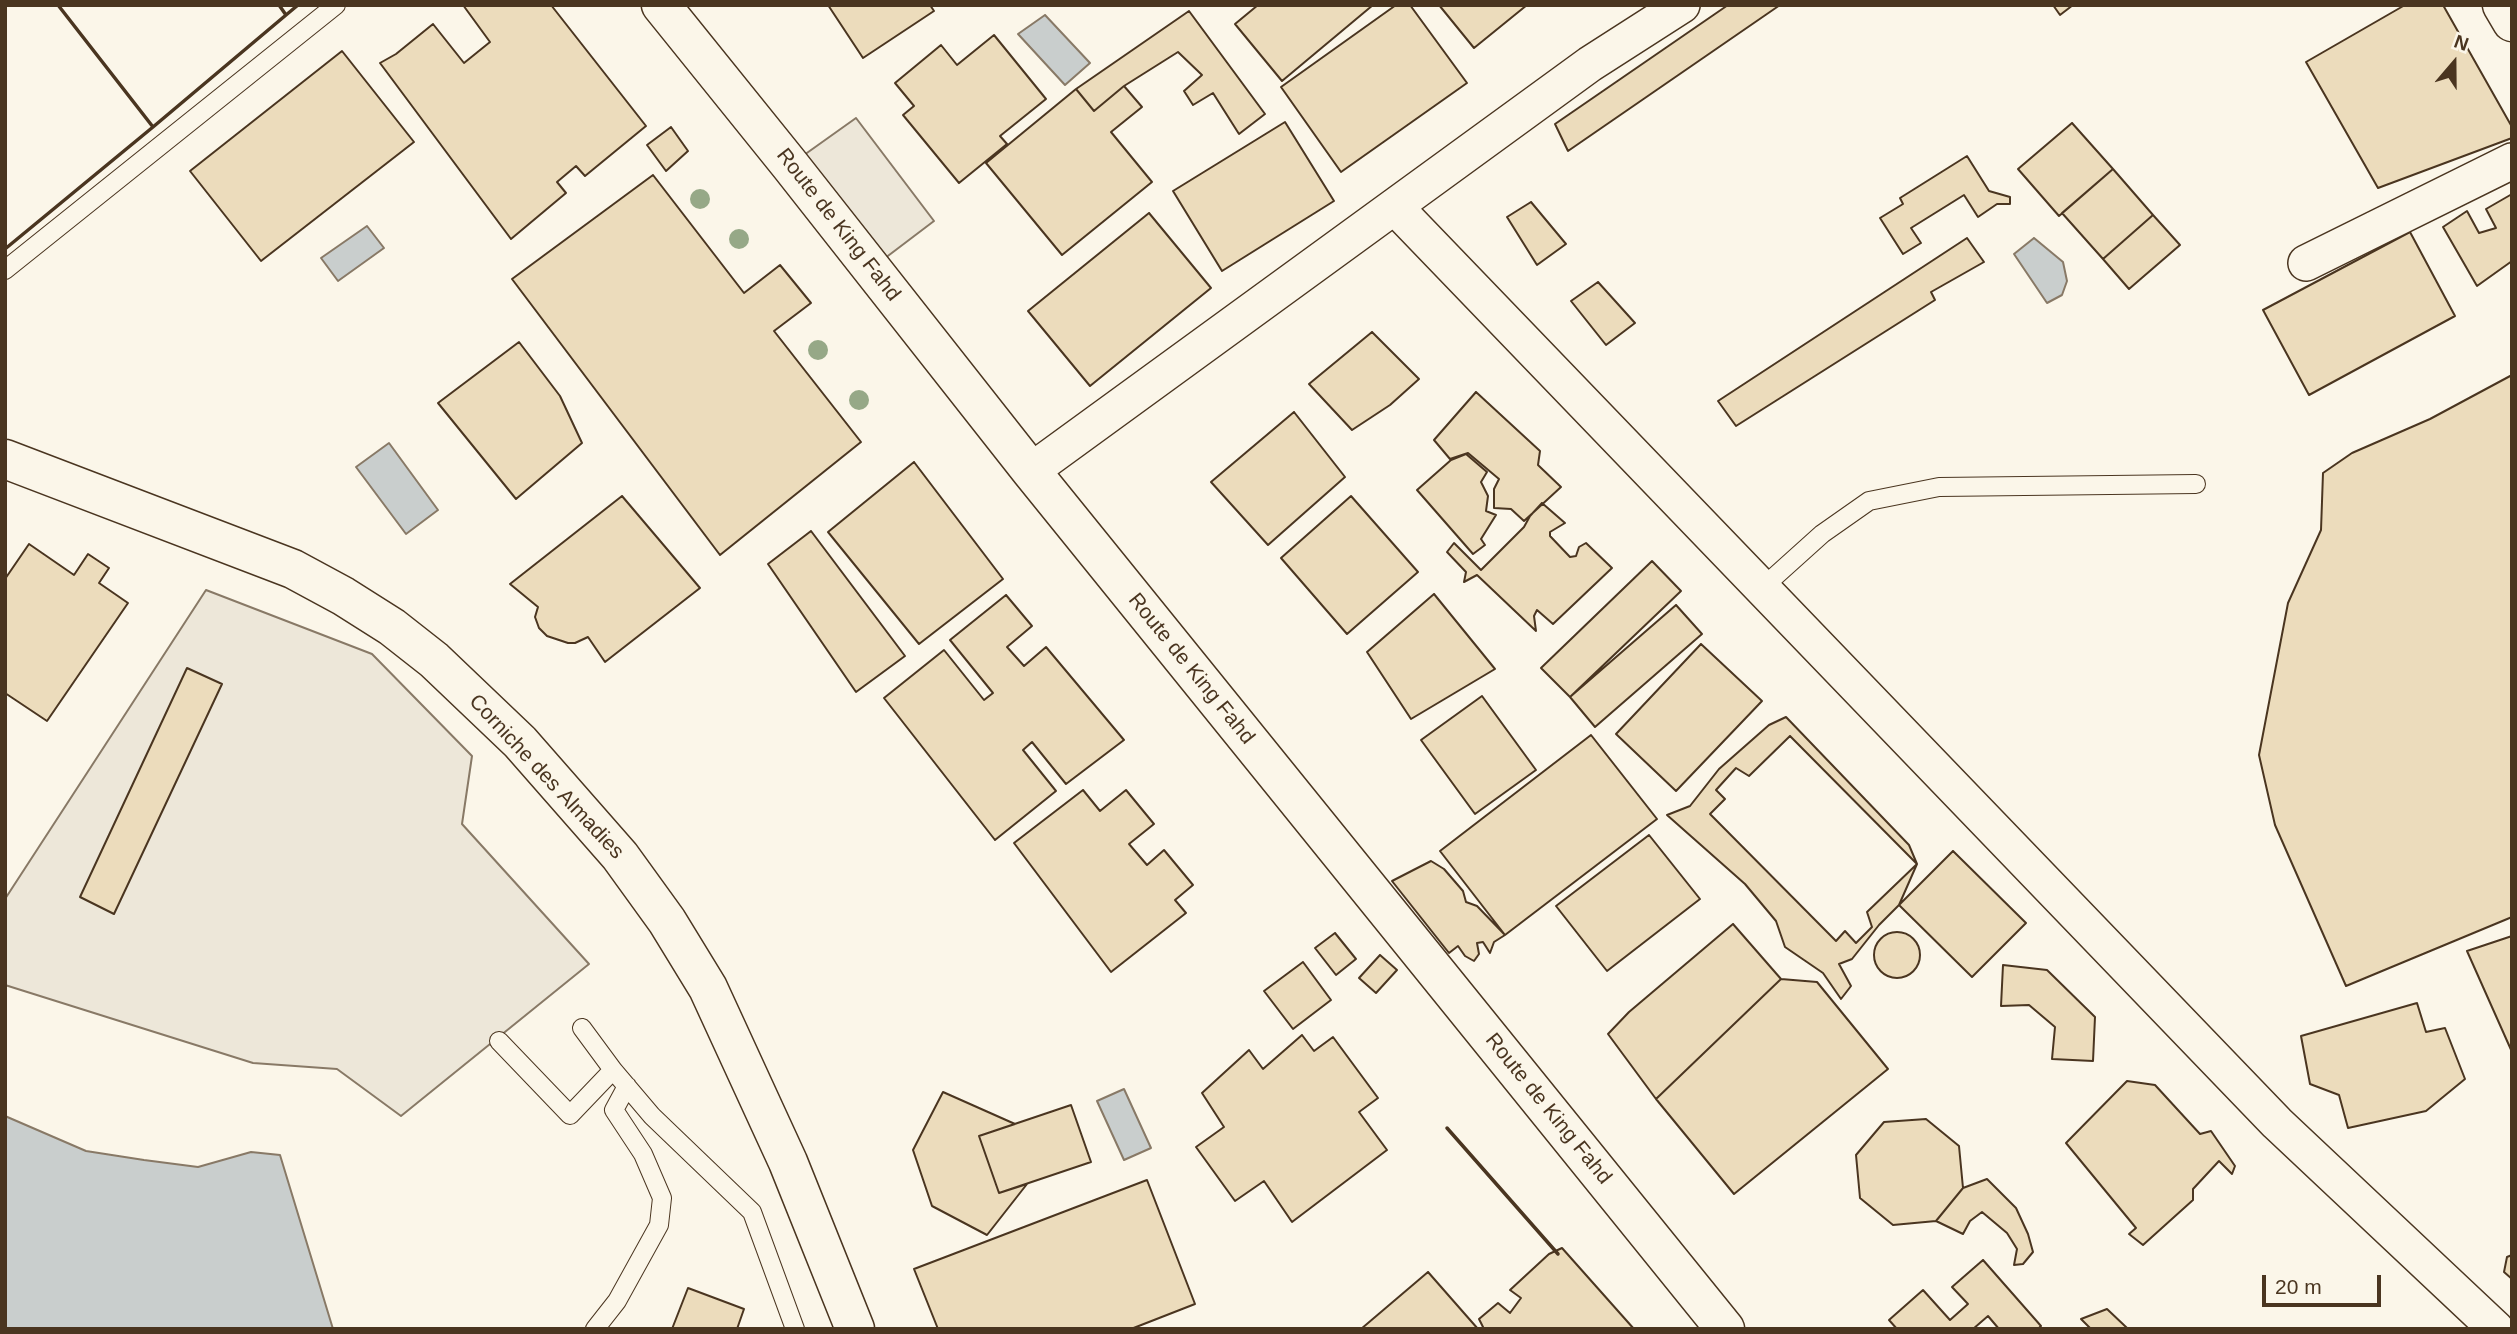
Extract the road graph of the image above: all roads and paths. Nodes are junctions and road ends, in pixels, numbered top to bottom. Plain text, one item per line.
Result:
1 (336, 5) edge
2 (661, 5) edge
3 (1682, 5) edge
4 (2502, 5) edge
5 (2512, 22) edge
6 (2512, 161) edge
7 (1395, 207) junction
8 (2306, 262) dead end
9 (5, 270) edge
10 (5, 459) edge
11 (1031, 471) junction
12 (2196, 484) dead end
13 (1762, 588) junction
14 (582, 1028) dead end
15 (499, 1041) dead end
16 (613, 1070) junction
17 (627, 1086) junction
18 (595, 1329) edge
19 (795, 1329) edge
20 (855, 1329) edge
21 (1726, 1329) edge
22 (2496, 1329) edge

1 - 9 lane
2 - 11 street, Route de King Fahd
3 - 7 street
4 - 5 street
6 - 8 street
7 - 11 street
7 - 13 street
10 - 20 street, Corniche des Almadies
11 - 21 street, Route de King Fahd
12 - 13 lane
13 - 22 street
14 - 16 lane
15 - 16 lane
16 - 17 lane
17 - 18 lane
17 - 19 lane

